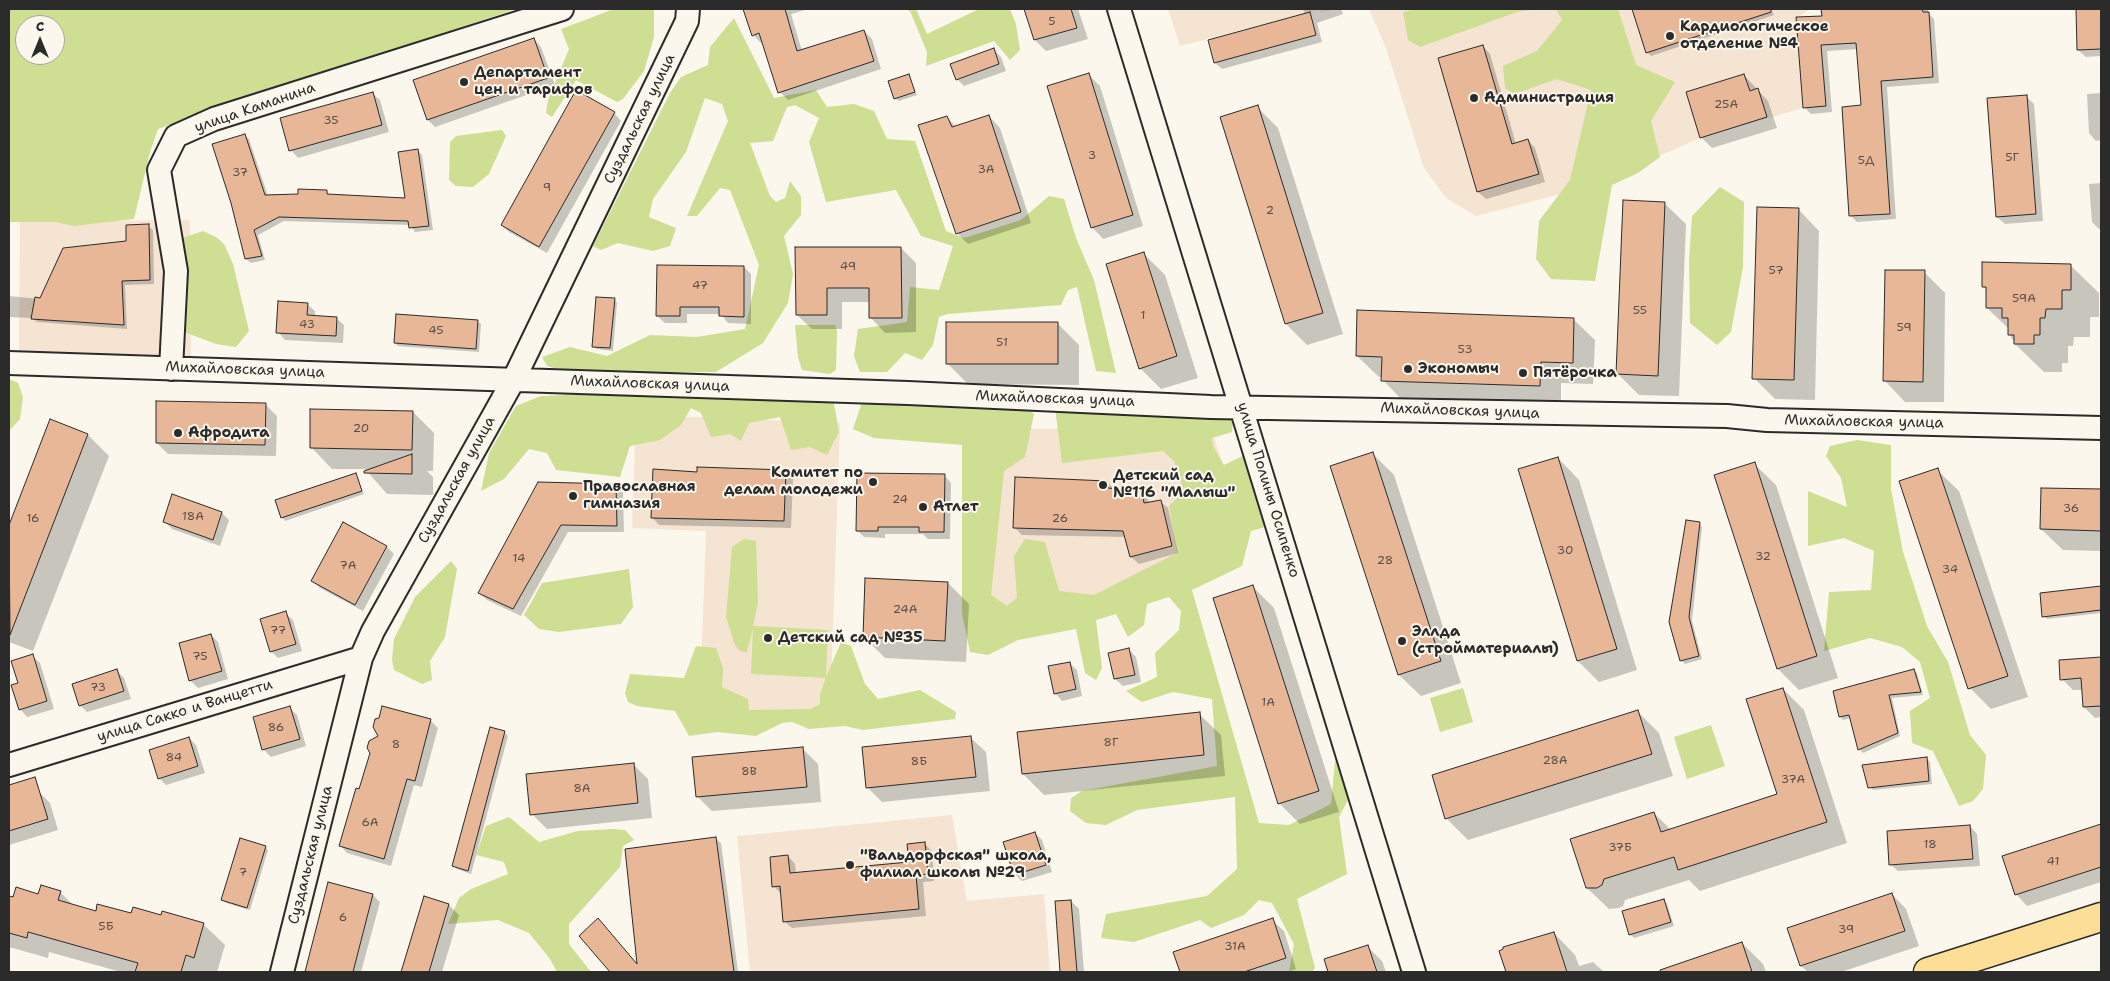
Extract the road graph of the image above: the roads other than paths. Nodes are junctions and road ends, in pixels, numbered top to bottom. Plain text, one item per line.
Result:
1 (562, 9) edge
2 (688, 9) edge
3 (1119, 9) edge
4 (9, 363) edge
5 (171, 369) junction
6 (514, 379) junction
7 (1242, 407) junction
8 (2101, 428) edge
9 (360, 658) junction
10 (9, 765) edge
11 (2101, 917) edge
12 (282, 972) edge
13 (1414, 972) edge
14 (1928, 972) edge

1 - 5 street, улица Каманина
2 - 6 street, Суздальская улица
3 - 7 street, улица Полины Осипенко
4 - 5 street, Михайловская улица
5 - 6 street, Михайловская улица
6 - 7 street, Михайловская улица
6 - 9 street, Суздальская улица
7 - 8 street, Михайловская улица
7 - 13 street, улица Полины Осипенко
9 - 10 street, улица Сакко и Ванцетти
9 - 12 street, Суздальская улица
11 - 14 main road

